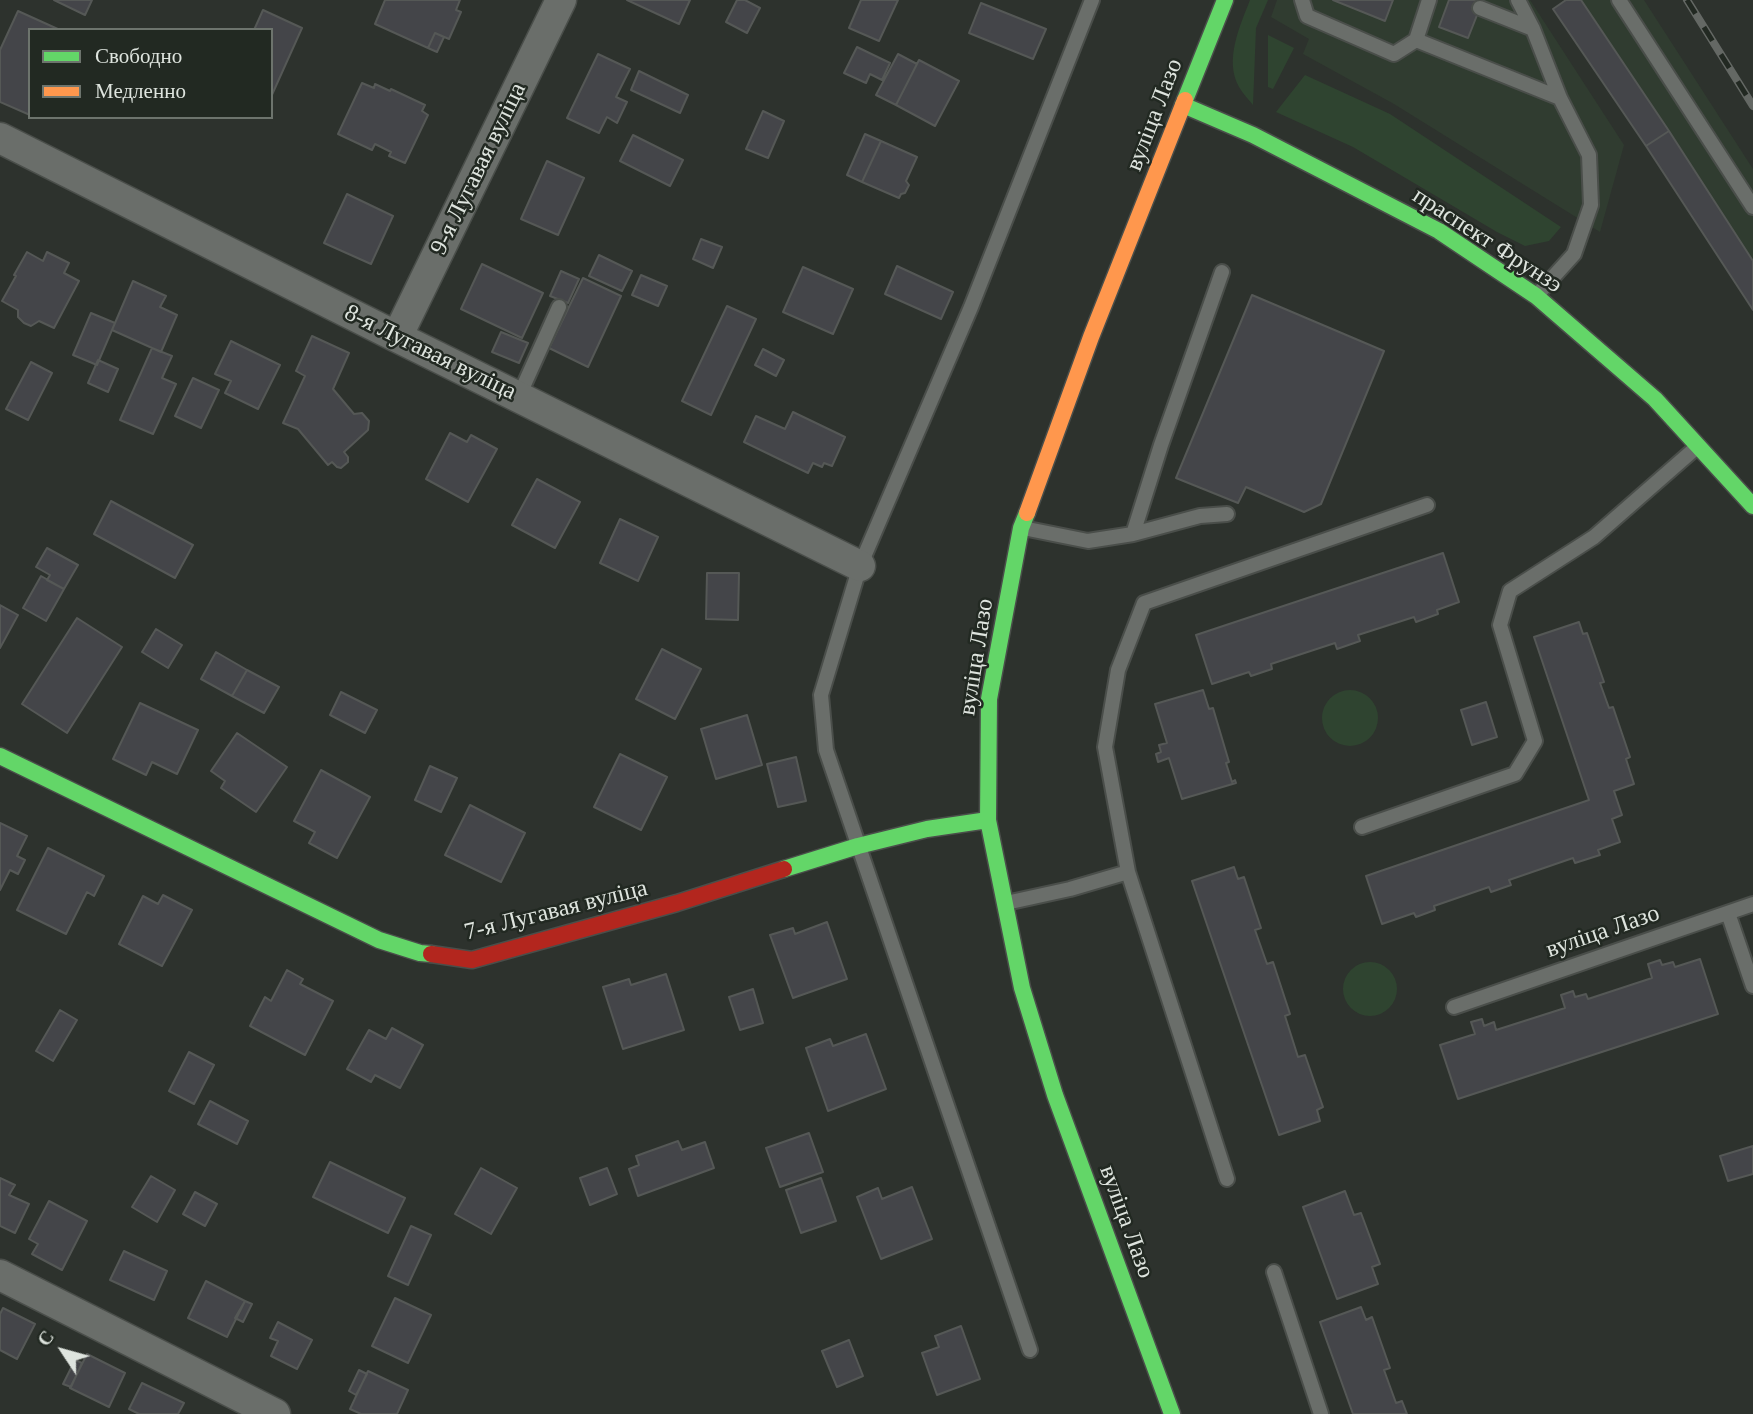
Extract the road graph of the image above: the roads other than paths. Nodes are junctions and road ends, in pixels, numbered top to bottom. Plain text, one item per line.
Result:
1 (561, 0) edge
2 (1092, 0) edge
3 (1224, 0) edge
4 (1302, 0) edge
5 (1429, 0) edge
6 (1518, 0) edge
7 (1619, 0) edge
8 (1480, 8) dead end
9 (1533, 29) junction
10 (1416, 40) junction
11 (1560, 98) junction
12 (1183, 105) junction
13 (0, 138) edge
14 (1753, 207) edge
15 (1222, 272) dead end
16 (1536, 296) junction
17 (559, 307) dead end
18 (397, 337) junction
19 (519, 396) junction
20 (1699, 445) junction
21 (1427, 505) dead end
22 (1753, 506) edge
23 (1227, 514) dead end
24 (1021, 528) junction
25 (1133, 534) junction
26 (860, 566) junction
27 (0, 756) edge
28 (988, 820) junction
29 (1362, 827) dead end
30 (858, 846) junction
31 (1128, 872) junction
32 (1005, 903) junction
33 (1753, 904) edge
34 (1728, 913) junction
35 (1753, 986) edge
36 (1454, 1007) dead end
37 (1227, 1179) dead end
38 (1274, 1272) dead end
39 (0, 1275) edge
40 (1030, 1350) dead end
41 (275, 1414) edge
42 (1172, 1414) edge
43 (1321, 1414) edge

1 - 18 street, 9-я Лугавая вуліца
2 - 26 lane
3 - 12 street, вуліца Лазо
4 - 10 lane
5 - 10 lane
6 - 9 lane
7 - 14 lane
8 - 9 lane
9 - 11 lane
10 - 11 lane
11 - 16 lane
12 - 16 street, праспект Фрунзэ
12 - 24 street, вуліца Лазо
13 - 18 street, 8-я Лугавая вуліца
15 - 25 lane
16 - 20 street, праспект Фрунзэ
17 - 19 lane
18 - 19 street, 8-я Лугавая вуліца
19 - 26 street, 8-я Лугавая вуліца
20 - 22 street, праспект Фрунзэ
20 - 29 lane
21 - 31 lane
23 - 25 lane
24 - 25 lane
24 - 28 street, вуліца Лазо
26 - 30 lane
27 - 30 street, 7-я Лугавая вуліца
28 - 30 street, 7-я Лугавая вуліца
28 - 32 street, вуліца Лазо
30 - 40 lane
31 - 32 lane
31 - 37 lane
32 - 42 street, вуліца Лазо
33 - 34 lane, вуліца Лазо
34 - 35 lane
34 - 36 lane, вуліца Лазо
38 - 43 lane
39 - 41 street

